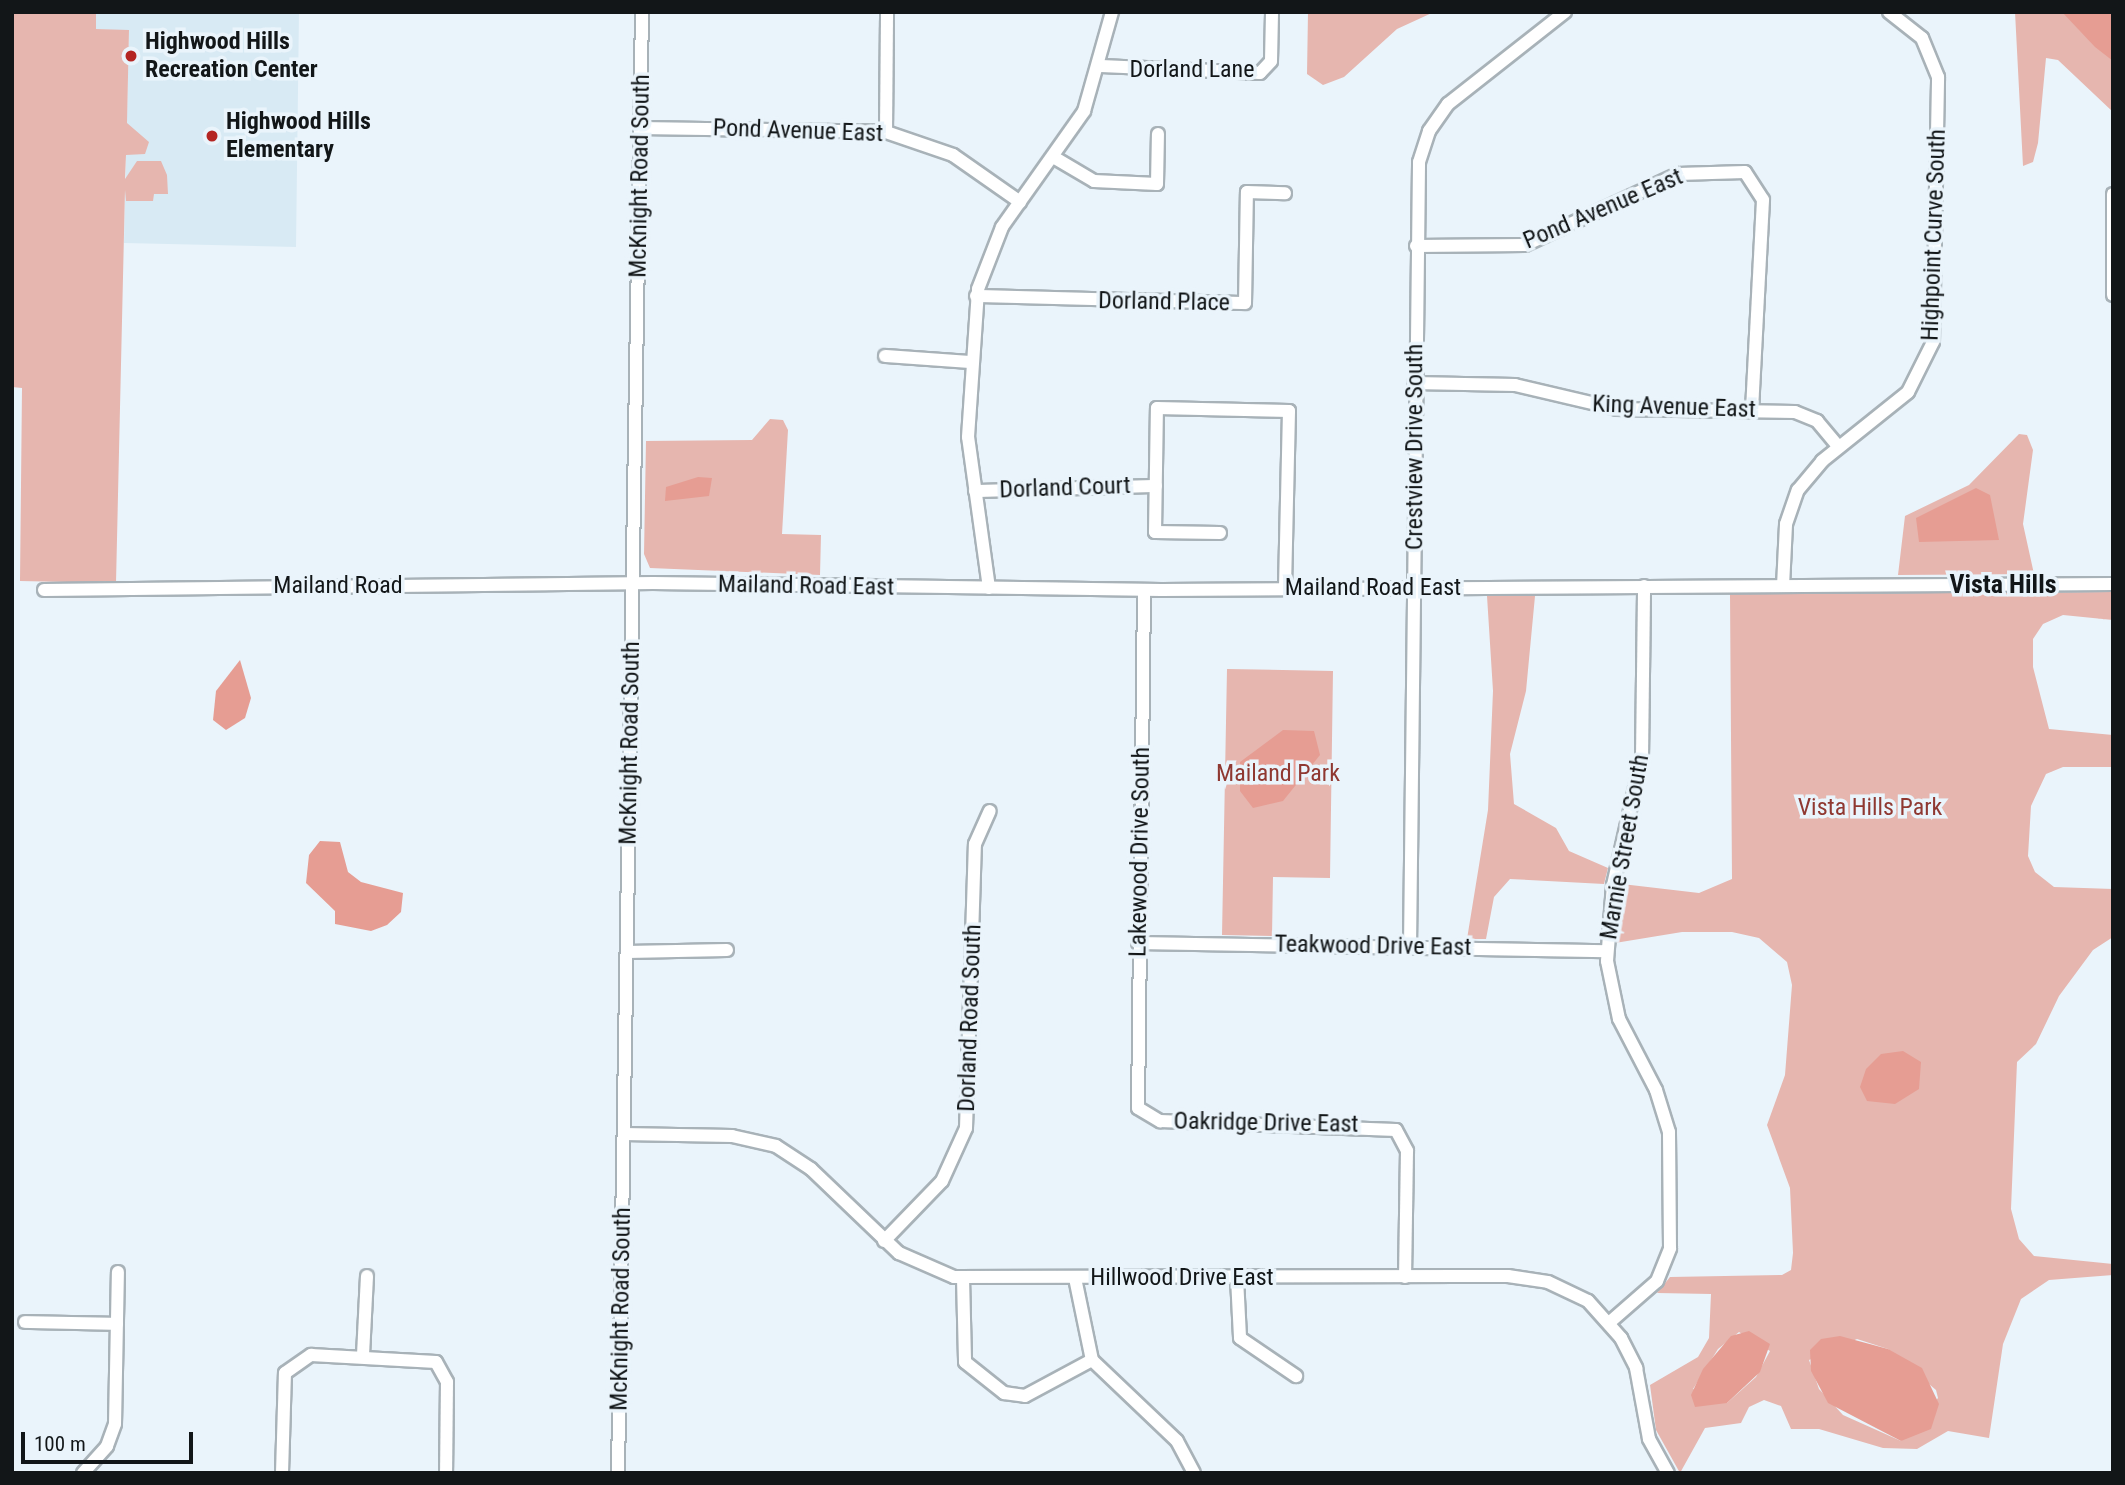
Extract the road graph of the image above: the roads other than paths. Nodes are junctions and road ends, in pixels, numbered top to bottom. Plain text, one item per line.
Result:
1 (642, 12) edge
2 (887, 12) edge
3 (1112, 12) edge
4 (1272, 12) edge
5 (1565, 12) edge
6 (1889, 12) edge
7 (1101, 66) junction
8 (640, 128) junction
9 (886, 132) junction
10 (1158, 134) dead end
11 (1055, 158) junction
12 (1285, 193) dead end
13 (2113, 194) edge
14 (1020, 202) junction
15 (1416, 246) junction
16 (2113, 295) edge
17 (976, 296) junction
18 (885, 356) dead end
19 (971, 362) junction
20 (1414, 383) junction
21 (1752, 411) junction
22 (1839, 447) junction
23 (1156, 486) junction
24 (975, 491) junction
25 (1220, 533) dead end
26 (2113, 584) edge
27 (633, 585) junction
28 (1644, 586) junction
29 (1783, 586) junction
30 (989, 588) junction
31 (1416, 588) junction
32 (1285, 589) junction
33 (44, 590) dead end
34 (1144, 590) junction
35 (990, 811) dead end
36 (1138, 943) junction
37 (1410, 947) junction
38 (727, 950) dead end
39 (1607, 951) junction
40 (627, 952) junction
41 (1142, 1114) joint
42 (624, 1134) junction
43 (884, 1241) junction
44 (118, 1272) dead end
45 (367, 1276) dead end
46 (1405, 1277) junction
47 (963, 1278) junction
48 (1075, 1278) junction
49 (1237, 1278) junction
50 (25, 1322) dead end
51 (1610, 1322) junction
52 (117, 1324) junction
53 (363, 1355) junction
54 (1093, 1360) junction
55 (1296, 1376) dead end
56 (1663, 1471) edge
57 (83, 1473) edge
58 (282, 1473) edge
59 (446, 1473) edge
60 (618, 1473) edge
61 (1194, 1473) edge

1 - 8 street, McKnight Road South
2 - 9 street
3 - 7 street
4 - 7 street, Dorland Lane
5 - 15 street, Crestview Drive South
6 - 22 street, Highpoint Curve South
7 - 11 street
8 - 9 street, Pond Avenue East
8 - 27 street, McKnight Road South
9 - 14 street, Pond Avenue East
10 - 11 street
11 - 14 street
12 - 17 street, Dorland Place
13 - 16 street
14 - 17 street
15 - 20 street, Crestview Drive South
15 - 21 street, Pond Avenue East
17 - 19 street
18 - 19 street
19 - 24 street
20 - 21 street, King Avenue East
20 - 31 street, Crestview Drive South
21 - 22 street, King Avenue East
22 - 29 street, Highpoint Curve South
23 - 24 street, Dorland Court
23 - 25 street, Dorland Court
23 - 32 street, Dorland Court
24 - 30 street
26 - 29 street, Mailand Road East
27 - 30 street, Mailand Road East
27 - 33 street, Mailand Road
27 - 40 street, McKnight Road South
28 - 29 street, Mailand Road East
28 - 31 street, Mailand Road East
28 - 39 street, Marnie Street South
30 - 34 street, Mailand Road East
31 - 32 street, Mailand Road East
31 - 37 street, Crestview Drive South
32 - 34 street, Mailand Road East
34 - 36 street, Lakewood Drive South
35 - 43 street, Dorland Road South
36 - 37 street, Teakwood Drive East
36 - 41 street, Lakewood Drive South
37 - 39 street, Teakwood Drive East
38 - 40 street
39 - 51 street, Marnie Street South
40 - 42 street, McKnight Road South
41 - 46 street, Oakridge Drive East
42 - 43 street, Hillwood Drive East
42 - 60 street, McKnight Road South
43 - 47 street, Hillwood Drive East
44 - 52 street
45 - 53 street
46 - 49 street, Hillwood Drive East
46 - 51 street, Hillwood Drive East
47 - 48 street, Hillwood Drive East
47 - 54 street
48 - 49 street, Hillwood Drive East
48 - 54 street
49 - 55 street
50 - 52 street
51 - 56 street, Hillwood Drive East
52 - 57 street
53 - 58 street
53 - 59 street
54 - 61 street

